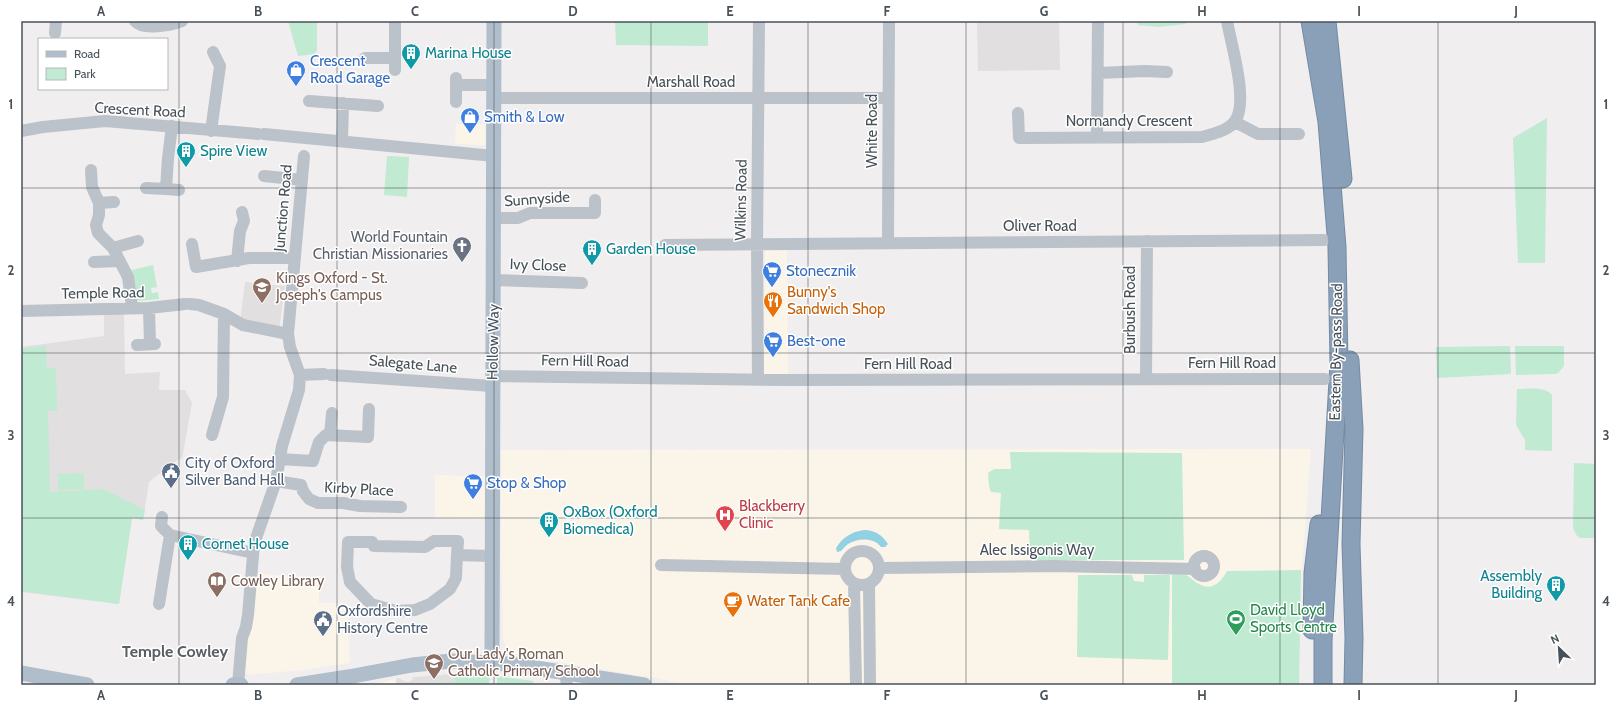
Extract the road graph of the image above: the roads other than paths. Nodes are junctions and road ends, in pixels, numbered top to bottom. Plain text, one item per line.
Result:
1 (135, 21) edge
2 (182, 21) edge
3 (395, 21) edge
4 (494, 21) edge
5 (759, 21) edge
6 (889, 21) edge
7 (1098, 21) edge
8 (1227, 21) edge
9 (1310, 21) edge
10 (1327, 21) edge
11 (213, 52) dead end
12 (365, 58) dead end
13 (395, 58) junction
14 (395, 70) dead end
15 (1167, 72) dead end
16 (1098, 73) junction
17 (494, 92) junction
18 (759, 98) junction
19 (888, 98) junction
20 (309, 101) dead end
21 (456, 102) dead end
22 (343, 103) junction
23 (378, 106) dead end
24 (1018, 113) dead end
25 (1235, 122) junction
26 (172, 126) junction
27 (21, 131) edge
28 (211, 131) junction
29 (1299, 134) dead end
30 (1097, 137) junction
31 (305, 138) junction
32 (342, 141) junction
33 (494, 156) junction
34 (90, 170) dead end
35 (264, 176) dead end
36 (302, 180) junction
37 (146, 188) dead end
38 (166, 189) junction
39 (179, 190) dead end
40 (595, 200) dead end
41 (114, 202) dead end
42 (99, 203) junction
43 (242, 212) dead end
44 (494, 218) junction
45 (1147, 240) junction
46 (1324, 240) dead end
47 (138, 241) dead end
48 (888, 242) junction
49 (192, 244) dead end
50 (757, 244) junction
51 (665, 245) dead end
52 (113, 248) junction
53 (294, 258) junction
54 (119, 260) junction
55 (237, 260) junction
56 (94, 262) dead end
57 (493, 280) junction
58 (582, 283) dead end
59 (132, 307) junction
60 (149, 308) junction
61 (21, 311) edge
62 (224, 314) junction
63 (288, 334) junction
64 (136, 345) dead end
65 (1350, 360) junction
66 (300, 375) junction
67 (758, 379) junction
68 (1146, 379) junction
69 (1325, 379) dead end
70 (492, 381) junction
71 (369, 409) dead end
72 (332, 413) dead end
73 (212, 435) dead end
74 (330, 436) junction
75 (1334, 458) junction
76 (279, 459) junction
77 (276, 481) junction
78 (401, 507) dead end
79 (162, 517) dead end
80 (170, 535) junction
81 (253, 553) junction
82 (457, 556) junction
83 (492, 556) junction
84 (661, 565) dead end
85 (880, 568) junction
86 (845, 569) junction
87 (1195, 569) dead end
88 (854, 584) junction
89 (869, 584) junction
90 (159, 604) dead end
91 (492, 662) junction
92 (21, 673) edge
93 (566, 679) edge
94 (341, 682) edge
95 (84, 685) edge
96 (233, 685) edge
97 (238, 685) edge
98 (241, 685) edge
99 (297, 685) edge
100 (644, 685) edge
101 (856, 685) edge
102 (870, 685) edge
103 (1311, 685) edge
104 (1323, 685) edge
105 (1334, 685) edge
106 (1353, 685) edge

1 - 2 street
3 - 13 street
4 - 17 main road, Hollow Way
5 - 18 street, Wilkins Road
6 - 19 street, White Road
7 - 16 street
8 - 25 street
9 - 75 highway, Eastern By-pass Road
10 - 65 highway, Eastern By-pass Road
11 - 28 street
12 - 13 street
13 - 14 street
15 - 16 street
16 - 30 street
17 - 18 street, Marshall Road
17 - 21 street, Marshall Road
17 - 33 main road, Hollow Way
18 - 19 street, Marshall Road
18 - 50 street, Wilkins Road
19 - 48 street, White Road
20 - 22 street
22 - 23 street
22 - 32 street
24 - 30 street, Normandy Crescent
25 - 29 street
25 - 30 street, Normandy Crescent
26 - 27 street, Crescent Road
26 - 28 street, Crescent Road
26 - 38 street
28 - 31 street, Crescent Road
31 - 32 street, Crescent Road
31 - 36 street, Junction Road
32 - 33 street, Crescent Road
33 - 44 main road, Hollow Way
34 - 42 street
35 - 36 street
36 - 53 street, Junction Road
37 - 38 street
38 - 39 street
40 - 44 street, Sunnyside
41 - 42 street
42 - 52 street
43 - 55 street
44 - 57 main road, Hollow Way
45 - 46 street, Oliver Road
45 - 48 street, Oliver Road
45 - 68 street, Burbush Road
47 - 52 street
48 - 50 street, Oliver Road
49 - 55 street
50 - 51 street, Oliver Road
50 - 67 street, Wilkins Road
52 - 54 street
53 - 55 street
53 - 63 street, Junction Road
54 - 56 street
54 - 59 street
57 - 58 street, Ivy Close
57 - 70 main road, Hollow Way
59 - 60 street, Temple Road
59 - 61 street, Temple Road
60 - 62 street, Temple Road
60 - 64 street
62 - 63 street, Temple Road
62 - 73 street
63 - 66 street
65 - 105 highway, Eastern By-pass Road
65 - 106 highway
66 - 70 street, Salegate Lane
66 - 76 street
67 - 68 street, Fern Hill Road
67 - 70 street, Fern Hill Road
68 - 69 street, Fern Hill Road
70 - 83 main road, Hollow Way
71 - 74 street
72 - 74 street
74 - 76 street
75 - 103 highway
75 - 104 highway, Eastern By-pass Road
76 - 77 street
77 - 78 street, Kirby Place
77 - 81 street
79 - 80 street
80 - 81 street
80 - 90 street
81 - 97 street
82 - 82 street
82 - 83 street
83 - 91 main road, Hollow Way
84 - 86 street
85 - 86 street
85 - 87 street, Alec Issigonis Way
85 - 89 street
86 - 88 street
88 - 89 street
88 - 101 street
89 - 102 street
91 - 93 main road
91 - 94 main road
92 - 95 main road
93 - 100 main road
94 - 99 main road
96 - 97 main road
97 - 98 main road

